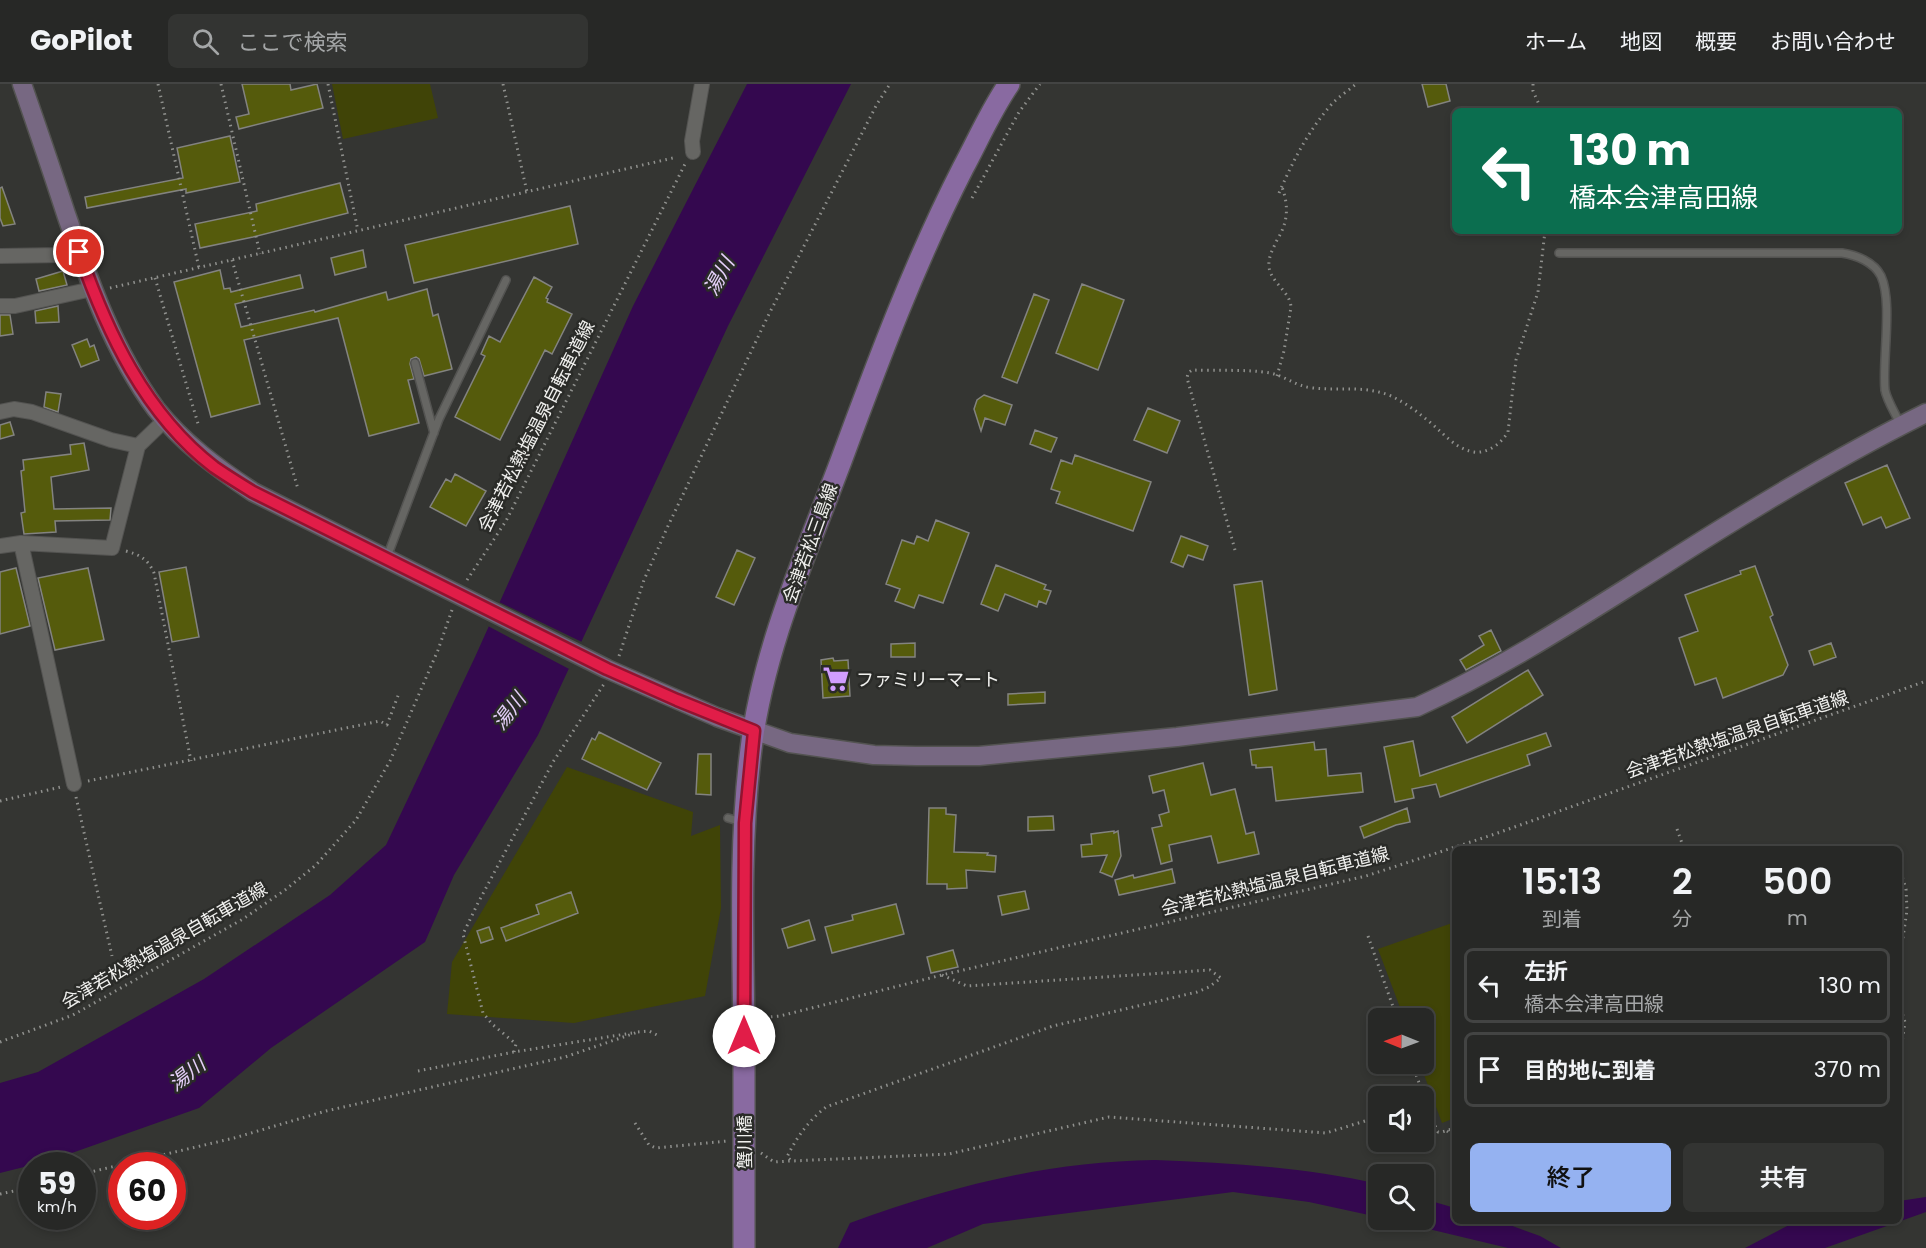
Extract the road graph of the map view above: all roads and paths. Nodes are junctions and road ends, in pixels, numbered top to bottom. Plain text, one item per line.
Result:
1 (22, 84) edge
2 (158, 84) edge
3 (221, 84) edge
4 (328, 84) edge
5 (503, 84) edge
6 (702, 84) edge
7 (890, 84) edge
8 (1009, 84) edge
9 (1040, 84) edge
10 (1356, 84) edge
11 (1533, 84) edge
12 (1541, 108) edge
13 (693, 152) joint
14 (673, 158) dead end
15 (1282, 187) junction
16 (527, 192) junction
17 (1279, 193) dead end
18 (972, 198) dead end
19 (358, 231) junction
20 (1545, 234) edge
21 (79, 252) junction
22 (1558, 253) dead end
23 (260, 254) junction
24 (0, 256) edge
25 (232, 260) junction
26 (199, 268) junction
27 (155, 278) junction
28 (506, 280) dead end
29 (93, 290) junction
30 (0, 306) edge
31 (415, 363) dead end
32 (1277, 376) junction
33 (0, 412) edge
34 (1926, 413) edge
35 (166, 419) junction
36 (1901, 426) junction
37 (199, 427) dead end
38 (434, 433) junction
39 (138, 446) junction
40 (298, 489) dead end
41 (21, 543) junction
42 (0, 546) edge
43 (112, 548) junction
44 (1235, 550) dead end
45 (386, 560) junction
46 (461, 596) junction
47 (610, 670) junction
48 (1926, 681) edge
49 (399, 693) dead end
50 (754, 731) junction
51 (191, 761) junction
52 (74, 784) junction
53 (0, 801) edge
54 (1677, 829) dead end
55 (1458, 846) edge
56 (1683, 846) edge
57 (1452, 848) edge
58 (1902, 875) edge
59 (1368, 936) dead end
60 (1902, 944) edge
61 (112, 956) dead end
62 (942, 975) junction
63 (1393, 1008) edge
64 (1902, 1012) edge
65 (749, 1027) junction
66 (638, 1032) junction
67 (657, 1035) dead end
68 (0, 1042) edge
69 (1902, 1042) edge
70 (514, 1052) junction
71 (418, 1071) dead end
72 (1368, 1120) edge
73 (635, 1123) dead end
74 (1434, 1123) edge
75 (1452, 1129) edge
76 (1447, 1131) junction
77 (1452, 1135) edge
78 (733, 1141) dead end
79 (757, 1148) dead end
80 (792, 1161) junction
81 (96, 1171) edge
82 (18, 1190) edge
83 (0, 1194) edge
84 (744, 1248) edge

1 - 21 street
2 - 26 path
3 - 23 path
4 - 19 path
5 - 16 path
6 - 13 street
7 - 47 path
8 - 50 main road, 会津若松三島線
9 - 18 path
10 - 15 path
11 - 12 path
13 - 46 path, 会津若松熱塩温泉自転車道線
14 - 16 path
15 - 17 path
15 - 32 path
16 - 19 path
19 - 23 path
20 - 32 path
21 - 24 street
21 - 29 street
22 - 36 lane
23 - 25 path
25 - 26 path
25 - 40 path
26 - 27 path
27 - 29 path
27 - 37 path
28 - 38 lane
29 - 30 street
29 - 35 street
31 - 38 lane
32 - 44 path
33 - 39 street
34 - 36 street
35 - 39 street
35 - 45 street
36 - 50 street
38 - 45 lane
39 - 43 street
41 - 42 street
41 - 43 street
41 - 52 street
43 - 51 path
45 - 46 street
46 - 47 street
46 - 68 path, 会津若松熱塩温泉自転車道線
47 - 50 street
47 - 70 path
48 - 55 path, 会津若松熱塩温泉自転車道線
49 - 51 path
50 - 65 main road, 会津若松三島線
51 - 52 path
52 - 53 path
52 - 61 path
54 - 56 path
57 - 62 path, 会津若松熱塩温泉自転車道線
58 - 60 path
59 - 63 path
62 - 65 path, 会津若松熱塩温泉自転車道線
62 - 80 path
64 - 69 path
65 - 84 main road, 蟹川橋, bridge
66 - 67 path
66 - 70 path
66 - 81 path
70 - 71 path
72 - 80 path
73 - 78 path
74 - 76 path
75 - 76 path
76 - 77 path
79 - 80 path
82 - 83 path

